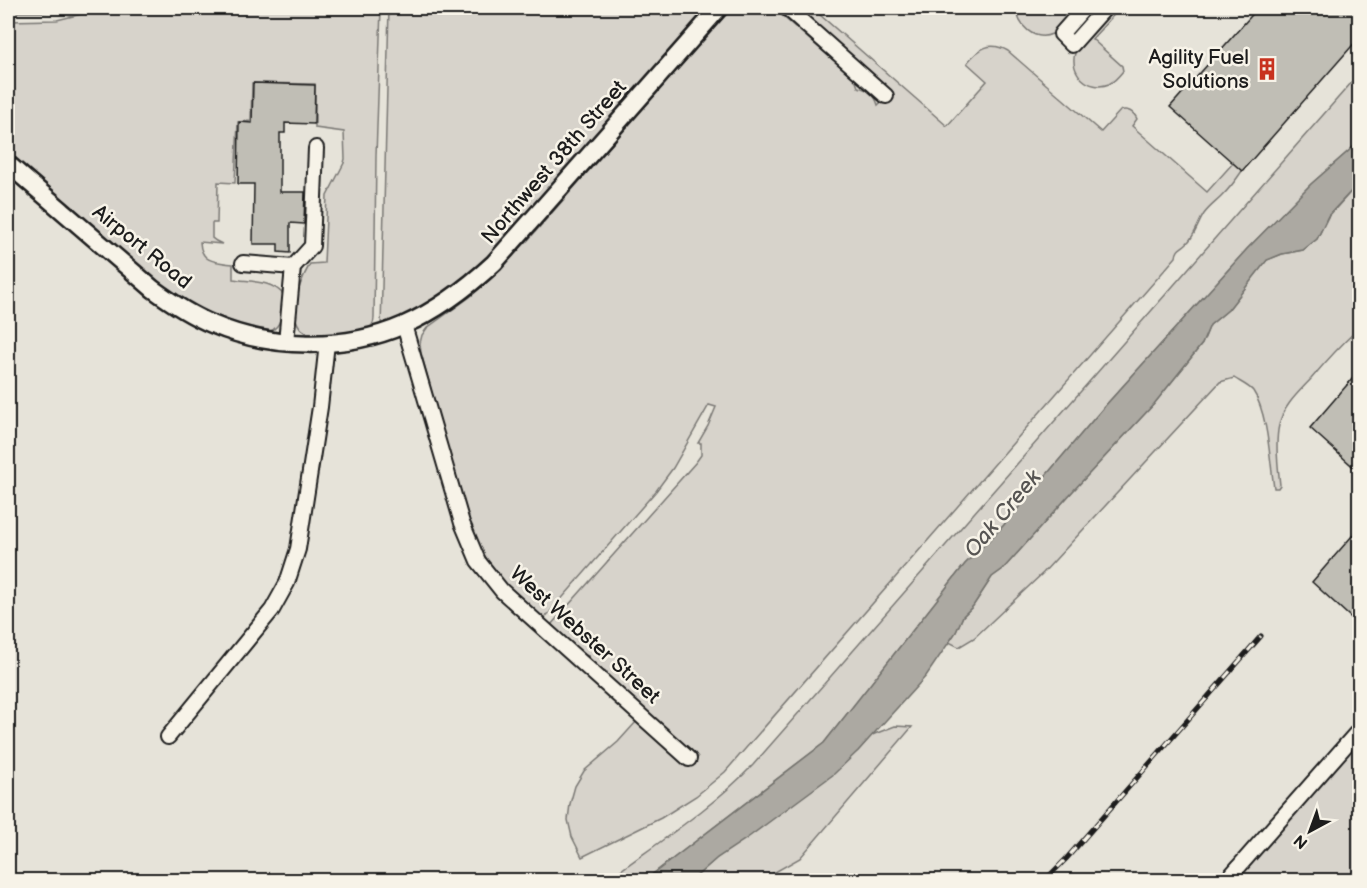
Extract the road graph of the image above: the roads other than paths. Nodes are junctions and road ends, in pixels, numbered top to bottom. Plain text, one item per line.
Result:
1 (719, 8) edge
2 (787, 8) edge
3 (1084, 8) edge
4 (1105, 8) edge
5 (886, 96) dead end
6 (316, 148) dead end
7 (8, 164) edge
8 (243, 263) dead end
9 (293, 267) junction
10 (404, 325) junction
11 (286, 342) junction
12 (327, 342) junction
13 (1359, 729) edge
14 (168, 738) dead end
15 (689, 759) dead end
16 (1227, 880) edge

1 - 10 main road, Northwest 38th Street
2 - 5 street
3 - 4 street
6 - 9 street
7 - 11 main road, Airport Road
8 - 9 street
9 - 11 street
10 - 12 main road, Airport Road
10 - 15 street, West Webster Street
11 - 12 main road, Airport Road
12 - 14 street
13 - 16 street

